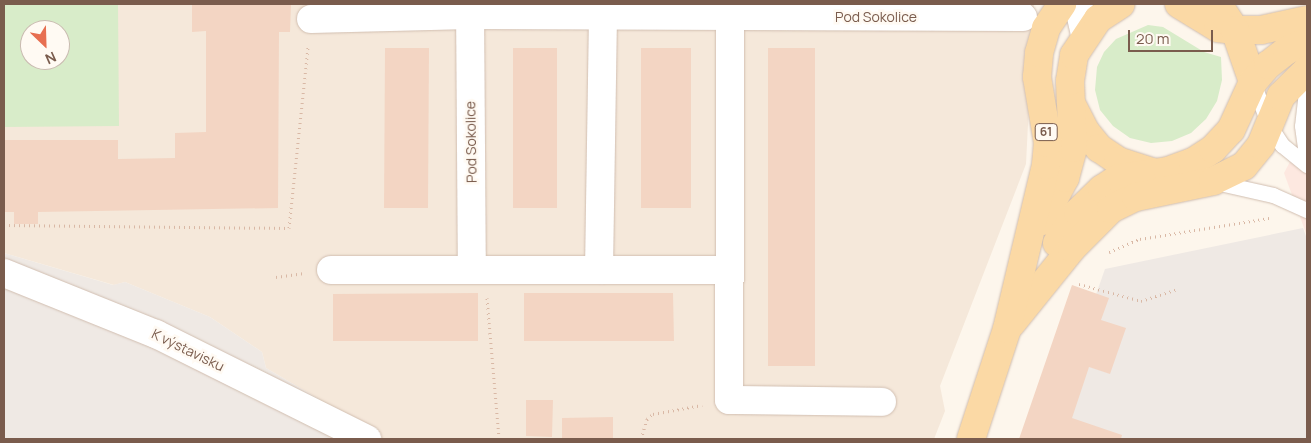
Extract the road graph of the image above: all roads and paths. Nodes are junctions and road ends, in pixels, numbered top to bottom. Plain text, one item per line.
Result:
1 (1121, 4) edge
2 (1179, 4) edge
3 (1218, 4) edge
4 (1063, 5) edge
5 (470, 9) edge
6 (603, 10) edge
7 (730, 11) edge
8 (1023, 17) dead end
9 (311, 19) joint
10 (1307, 20) edge
11 (1235, 30) junction
12 (1085, 34) junction
13 (1307, 42) edge
14 (1307, 70) edge
15 (1253, 82) junction
16 (1307, 83) edge
17 (1072, 105) junction
18 (1269, 125) junction
19 (1307, 164) edge
20 (1147, 172) junction
21 (1213, 181) junction
22 (1307, 210) edge
23 (1274, 218) dead end
24 (4, 225) edge
25 (1106, 254) dead end
26 (1024, 255) junction
27 (331, 270) dead end
28 (478, 270) junction
29 (599, 270) junction
30 (730, 270) junction
31 (4, 273) edge
32 (1044, 282) junction
33 (1078, 283) dead end
34 (1178, 289) dead end
35 (1008, 329) junction
36 (729, 400) junction
37 (882, 402) dead end
38 (367, 439) edge
39 (499, 439) edge
40 (641, 439) edge
41 (971, 439) edge

1 - 12 main road, 61
2 - 11 main road
3 - 11 main road
4 - 12 street
4 - 26 main road, 61
5 - 6 street, Pod Sokolice
5 - 9 street, Pod Sokolice
5 - 28 street, Pod Sokolice
6 - 7 street, Pod Sokolice
6 - 29 street
7 - 8 street, Pod Sokolice
7 - 30 street
9 - 24 path
10 - 11 main road
11 - 15 main road
12 - 17 main road, 61
13 - 15 main road, 61
14 - 18 main road, 61
15 - 18 lane
15 - 20 main road, 61
16 - 19 lane
17 - 20 main road, 61
17 - 26 main road, 61
18 - 19 lane
18 - 21 main road, 61
20 - 21 main road, 61
20 - 32 main road, 61
21 - 22 lane
21 - 32 main road, 61
23 - 25 path
26 - 35 main road, 61
27 - 28 street
28 - 29 street
28 - 39 path
29 - 30 street
30 - 36 street
31 - 38 street, K výstavisku
32 - 35 main road, 61
33 - 34 path
35 - 41 main road, 61
36 - 37 street
36 - 40 path

